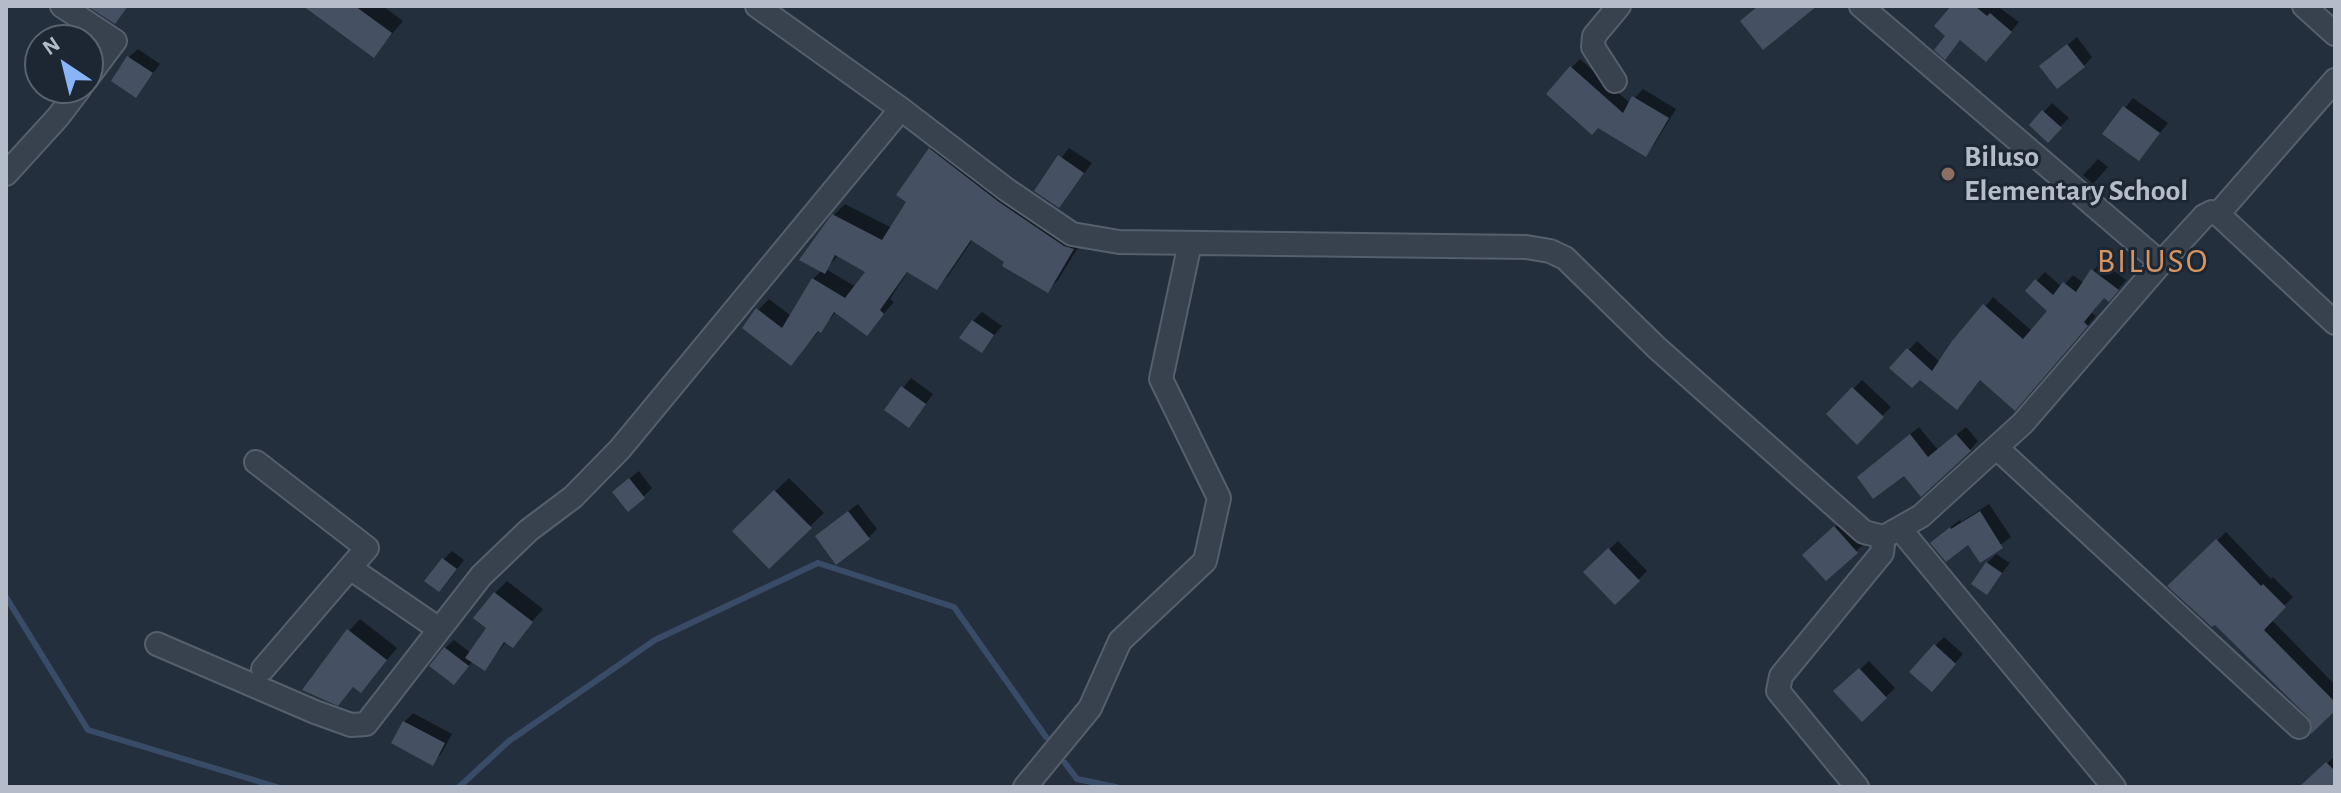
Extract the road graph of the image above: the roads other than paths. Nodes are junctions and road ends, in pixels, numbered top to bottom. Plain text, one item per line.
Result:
1 (63, 6) edge
2 (757, 6) edge
3 (1619, 6) edge
4 (1861, 6) edge
5 (2304, 6) edge
6 (90, 24) edge
7 (104, 34) edge
8 (2335, 34) edge
9 (104, 56) edge
10 (2335, 80) edge
11 (1615, 81) dead end
12 (68, 104) edge
13 (901, 109) junction
14 (6, 174) edge
15 (2218, 214) junction
16 (1190, 243) junction
17 (2161, 263) junction
18 (2335, 323) edge
19 (1998, 449) junction
20 (256, 462) dead end
21 (1892, 533) junction
22 (350, 568) junction
23 (439, 629) junction
24 (157, 644) dead end
25 (263, 669) dead end
26 (2299, 727) dead end
27 (1025, 787) edge
28 (1857, 787) edge
29 (2114, 787) edge

1 - 6 street
2 - 13 street
3 - 11 street
4 - 17 street
5 - 8 street
7 - 9 street
10 - 15 street
12 - 14 street
13 - 16 street
13 - 23 street
15 - 17 street
15 - 18 street
16 - 21 street
16 - 27 street
17 - 19 street
19 - 21 street
19 - 26 street
20 - 22 street
21 - 28 street
21 - 29 street
22 - 23 street
22 - 25 street
23 - 24 street

